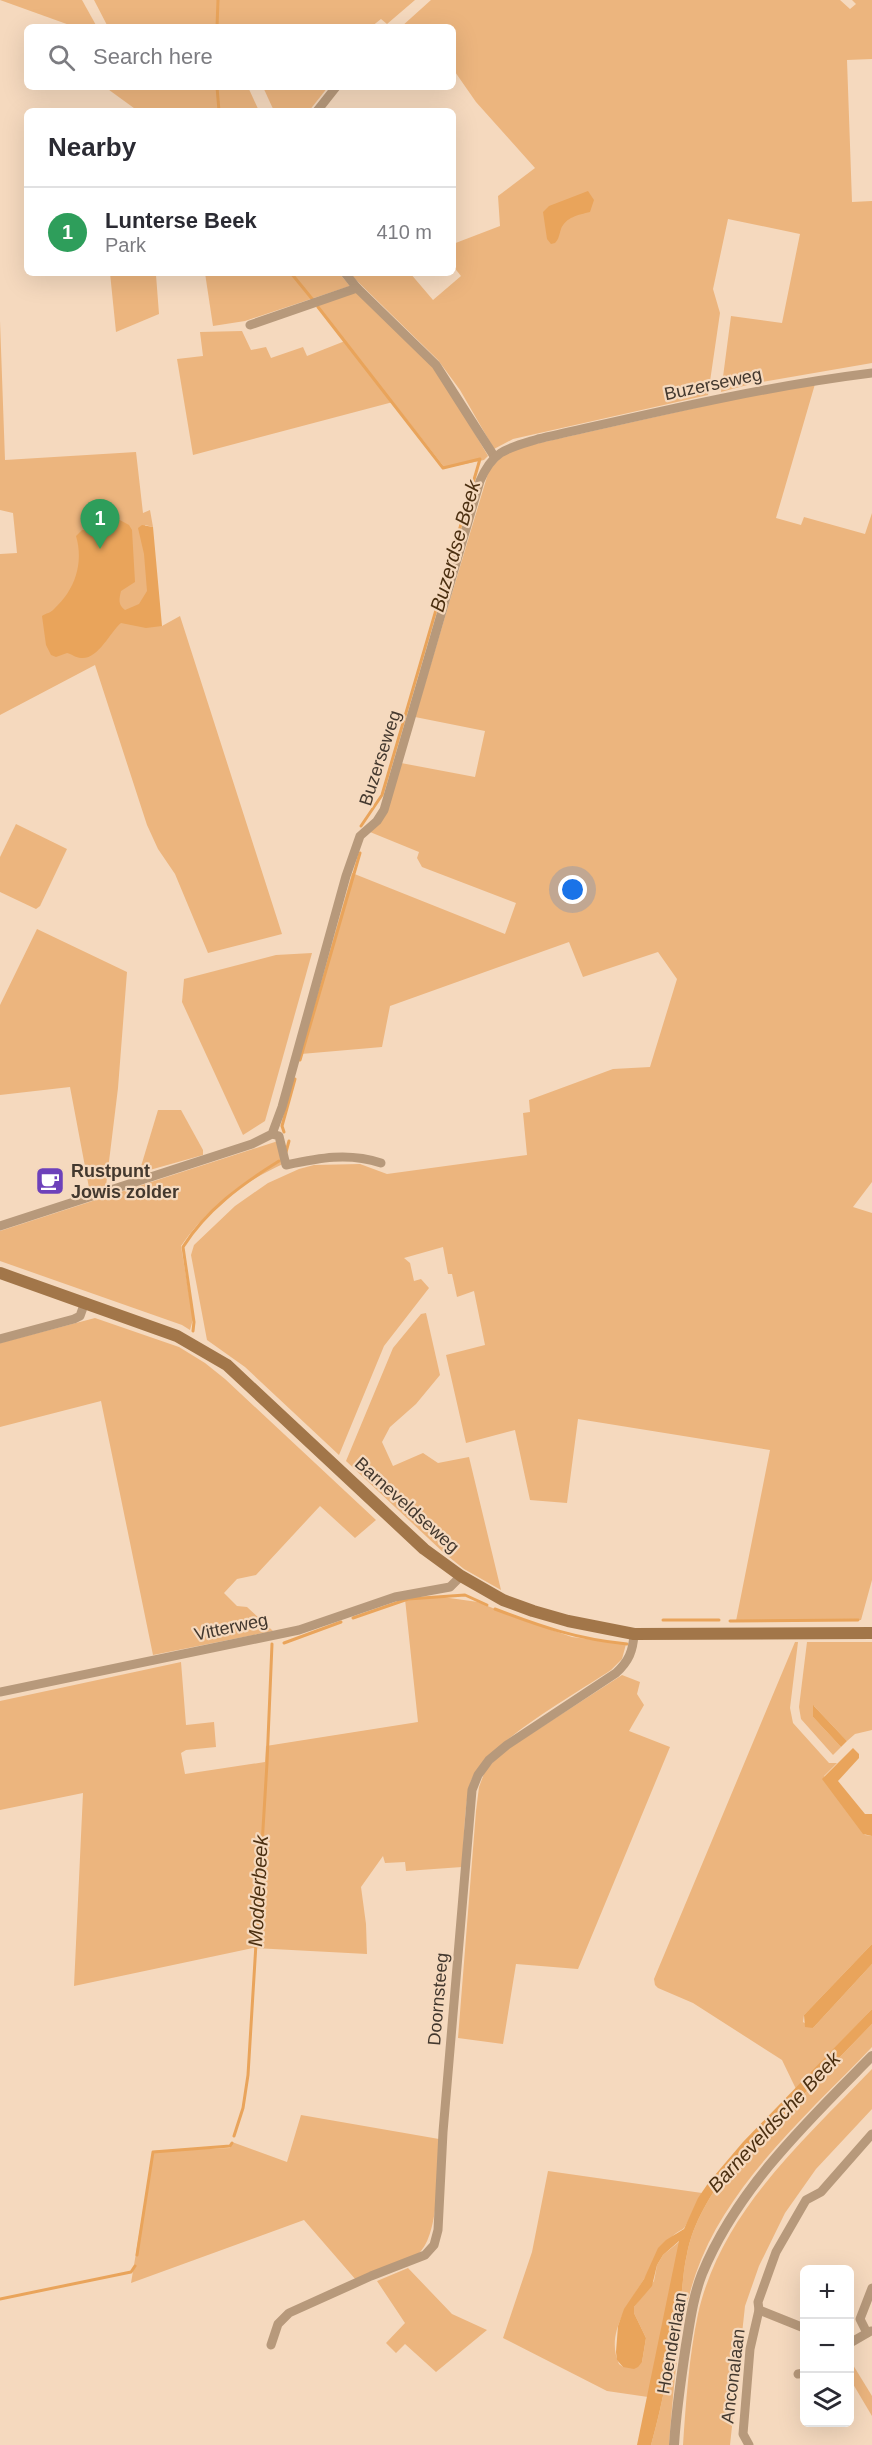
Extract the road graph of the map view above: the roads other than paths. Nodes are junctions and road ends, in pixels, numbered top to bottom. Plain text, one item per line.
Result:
1 (334, 90) edge
2 (319, 108) edge
3 (347, 276) edge
4 (357, 288) junction
5 (250, 325) dead end
6 (872, 373) edge
7 (494, 456) junction
8 (272, 1134) junction
9 (381, 1163) dead end
10 (0, 1226) edge
11 (0, 1273) edge
12 (85, 1302) junction
13 (0, 1339) edge
14 (461, 1576) junction
15 (872, 1633) edge
16 (634, 1634) junction
17 (0, 1692) edge
18 (872, 2056) edge
19 (872, 2134) edge
20 (872, 2288) edge
21 (759, 2310) junction
22 (800, 2326) edge
23 (870, 2331) edge
24 (854, 2340) edge
25 (271, 2345) dead end
26 (674, 2445) edge
27 (749, 2445) edge

1 - 2 street
3 - 4 street
4 - 5 street
4 - 7 street
6 - 7 street, Buzerseweg
7 - 8 street, Buzerseweg
8 - 9 street
8 - 10 street
11 - 12 main road, Barneveldseweg
12 - 13 street
12 - 14 main road, Barneveldseweg
14 - 16 main road, Barneveldseweg
14 - 17 street, Vitterweg
15 - 16 main road, Barneveldseweg
16 - 25 street, Doornsteeg
18 - 26 street, Hoenderlaan
19 - 21 street, Anconalaan
20 - 23 street
21 - 22 street
21 - 27 street, Anconalaan
23 - 24 street

